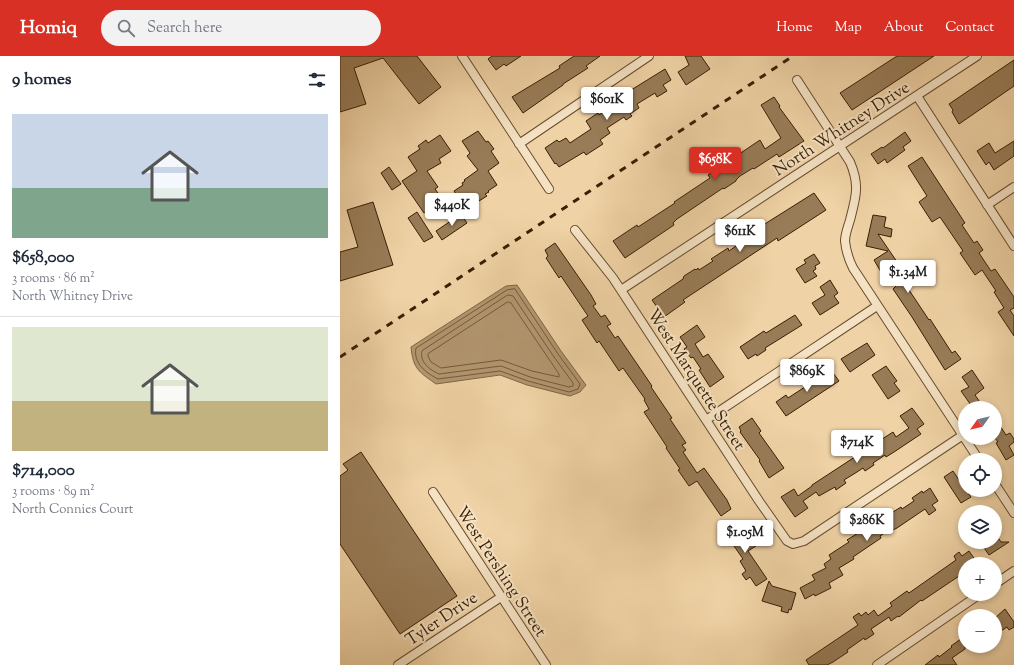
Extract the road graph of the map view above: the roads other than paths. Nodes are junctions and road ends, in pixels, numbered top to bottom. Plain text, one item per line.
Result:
1 (462, 56) edge
2 (649, 56) edge
3 (977, 56) edge
4 (797, 80) dead end
5 (916, 96) junction
6 (519, 144) junction
7 (839, 146) junction
8 (1014, 187) edge
9 (549, 189) dead end
10 (987, 205) junction
11 (574, 230) dead end
12 (1014, 246) edge
13 (621, 290) junction
14 (877, 306) junction
15 (706, 420) junction
16 (958, 428) edge
17 (958, 438) edge
18 (433, 492) dead end
19 (1002, 495) edge
20 (1014, 513) edge
21 (1014, 571) edge
22 (1002, 579) edge
23 (501, 597) junction
24 (970, 601) edge
25 (398, 665) edge
26 (546, 665) edge
27 (877, 665) edge

1 - 6 street
2 - 6 street
3 - 5 street, North Whitney Drive
4 - 7 street
5 - 7 street, North Whitney Drive
5 - 10 street
6 - 9 street
7 - 13 street, North Whitney Drive
7 - 14 street
8 - 10 street
10 - 12 street
11 - 13 street, West Marquette Street
13 - 15 street, West Marquette Street
14 - 15 street
14 - 16 street
15 - 17 street, West Marquette Street
18 - 23 street, West Pershing Street
19 - 20 street
21 - 22 street
23 - 25 street, Tyler Drive
23 - 26 street, West Pershing Street
24 - 27 street

